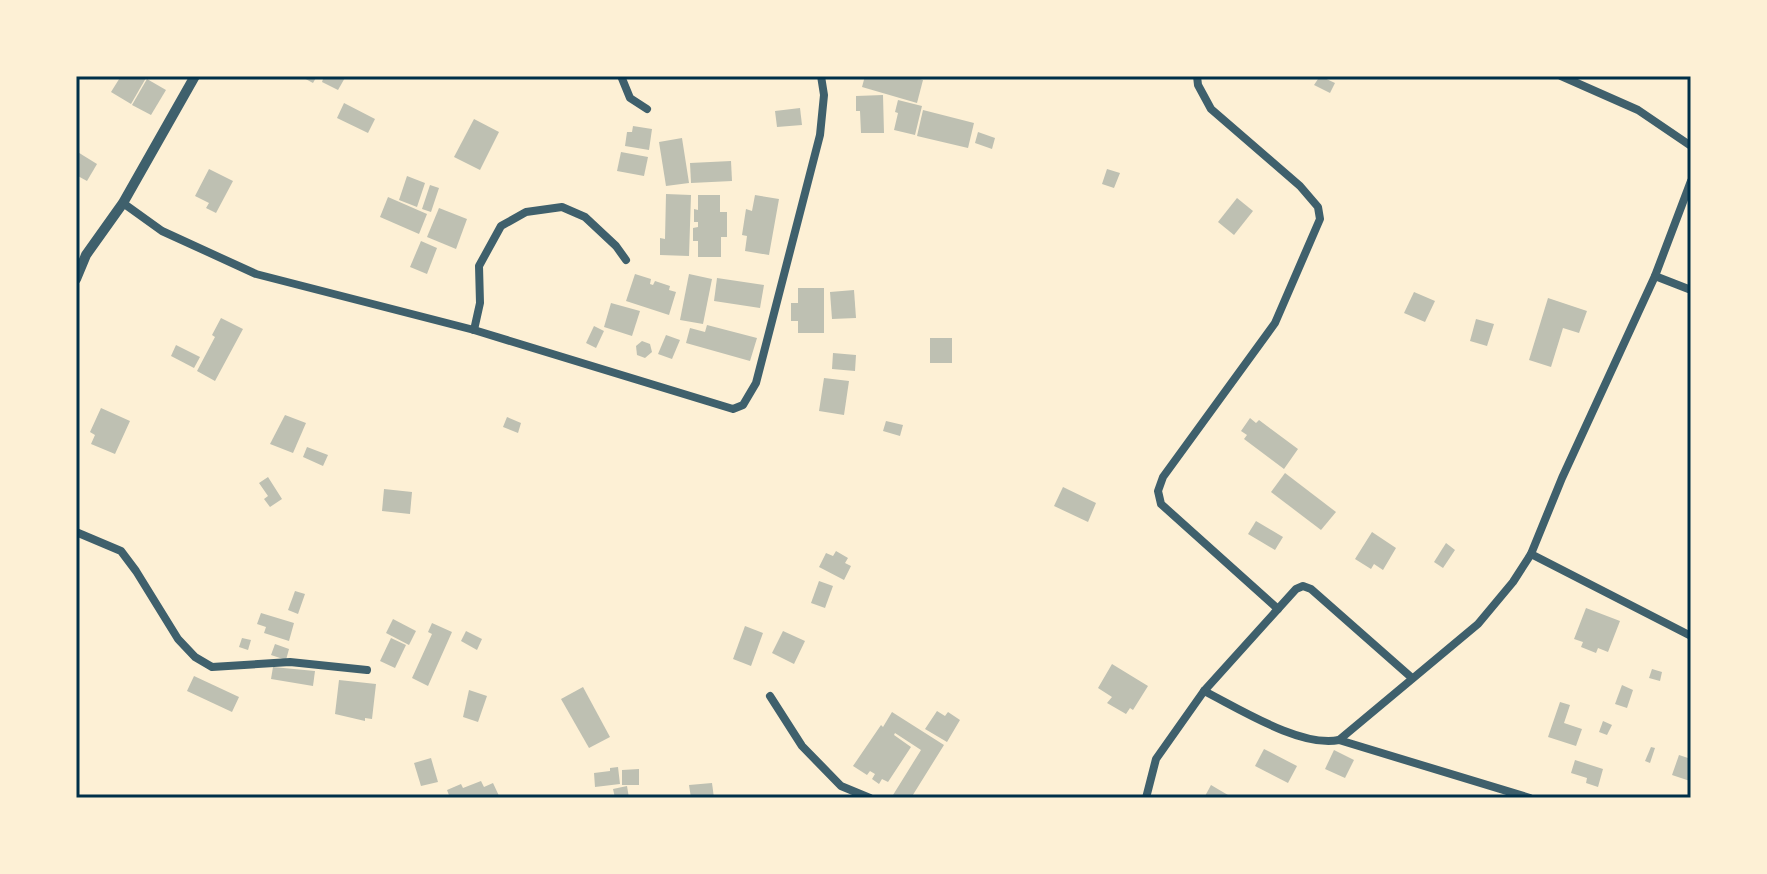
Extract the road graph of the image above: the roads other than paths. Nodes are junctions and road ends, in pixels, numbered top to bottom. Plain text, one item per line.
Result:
1 (195, 76) edge
2 (621, 76) edge
3 (821, 76) edge
4 (1197, 76) edge
5 (1561, 76) edge
6 (647, 109) dead end
7 (1691, 146) edge
8 (1691, 181) edge
9 (123, 203) junction
10 (626, 260) dead end
11 (1655, 276) junction
12 (76, 279) edge
13 (1691, 290) edge
14 (474, 330) junction
15 (76, 532) edge
16 (1531, 554) junction
17 (1278, 609) junction
18 (1691, 636) edge
19 (367, 670) dead end
20 (1412, 678) junction
21 (1204, 691) junction
22 (770, 696) dead end
23 (1339, 740) junction
24 (870, 798) edge
25 (1146, 798) edge
26 (1530, 798) edge

1 - 9 street
2 - 6 street
3 - 14 street
4 - 17 street
5 - 7 street
8 - 11 street
9 - 12 street
9 - 14 street
10 - 14 street
11 - 13 street
11 - 16 street
15 - 19 street
16 - 18 street
16 - 20 street
17 - 20 street
17 - 21 street
20 - 23 street
21 - 23 street
21 - 25 street
22 - 24 street
23 - 26 street

